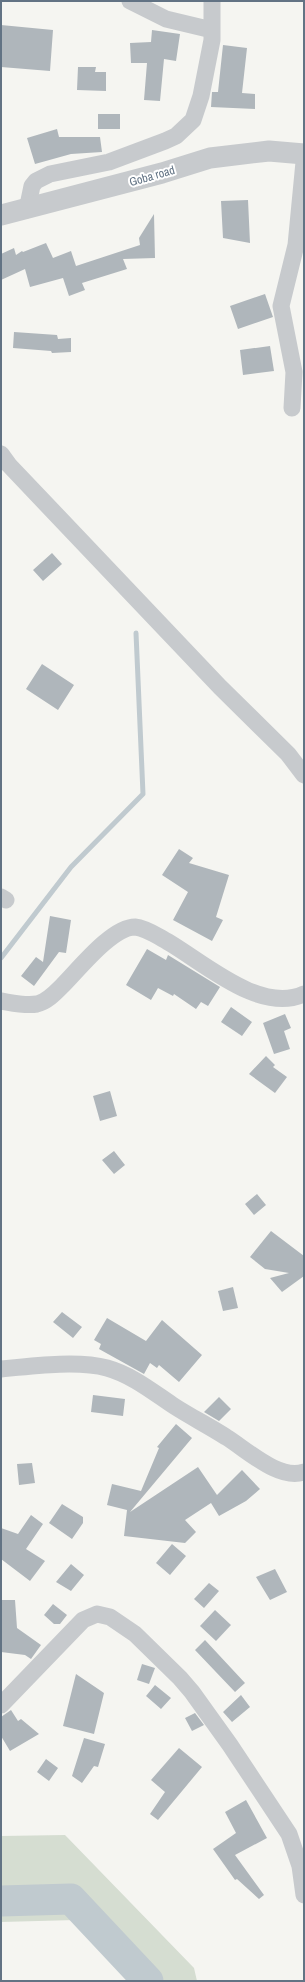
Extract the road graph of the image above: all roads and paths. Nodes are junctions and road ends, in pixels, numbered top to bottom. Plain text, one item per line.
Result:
1 (130, 1) edge
2 (212, 1) edge
3 (212, 30) junction
4 (304, 154) edge
5 (304, 162) edge
6 (27, 210) junction
7 (1, 215) edge
8 (292, 408) dead end
9 (1, 454) edge
10 (304, 775) edge
11 (304, 994) edge
12 (1, 1001) edge
13 (1, 1370) edge
14 (304, 1472) edge
15 (1, 1705) edge
16 (304, 1895) edge

1 - 3 street
2 - 3 street
3 - 6 street
4 - 6 street, Goba road
5 - 8 street
6 - 7 street, Goba road
9 - 10 street
11 - 12 street
13 - 14 street
15 - 16 street

